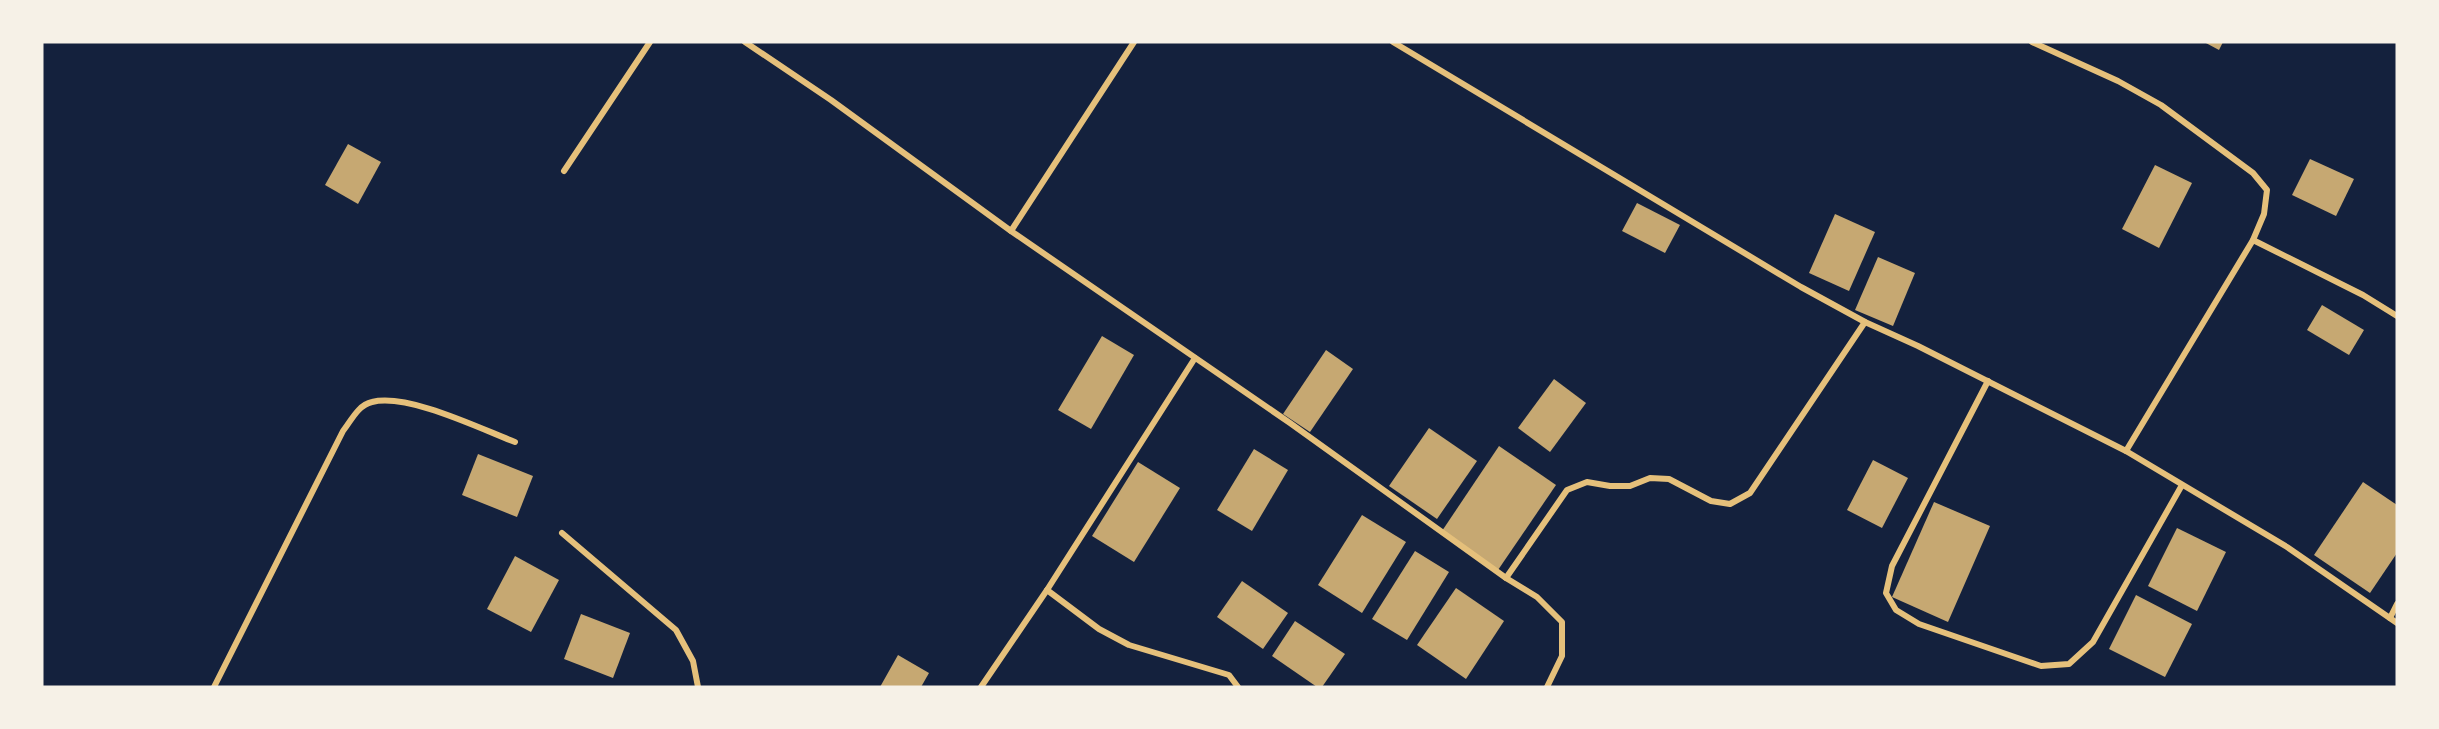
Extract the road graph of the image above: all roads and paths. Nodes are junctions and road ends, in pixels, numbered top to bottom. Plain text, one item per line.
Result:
1 (650, 42) edge
2 (745, 42) edge
3 (1134, 42) edge
4 (1393, 42) edge
5 (2032, 42) edge
6 (1404, 45) edge
7 (564, 171) dead end
8 (1011, 231) junction
9 (2253, 240) junction
10 (2397, 316) edge
11 (1865, 322) junction
12 (1195, 358) junction
13 (1988, 381) junction
14 (515, 442) dead end
15 (2126, 451) junction
16 (2182, 484) junction
17 (562, 533) dead end
18 (1506, 578) junction
19 (1047, 590) junction
20 (2397, 604) edge
21 (2390, 618) junction
22 (2397, 623) edge
23 (214, 687) edge
24 (698, 687) edge
25 (981, 687) edge
26 (1238, 687) edge
27 (1547, 687) edge

1 - 7 street
2 - 8 street
3 - 8 street
4 - 6 street
5 - 9 street
6 - 11 street
8 - 12 street
9 - 10 street
9 - 15 street
11 - 13 street
11 - 18 street
12 - 18 street
12 - 19 street
13 - 15 street
13 - 16 street
14 - 23 street
15 - 16 street
16 - 21 street
17 - 24 street
18 - 27 street
19 - 25 street
19 - 26 street
20 - 21 street
21 - 22 street

